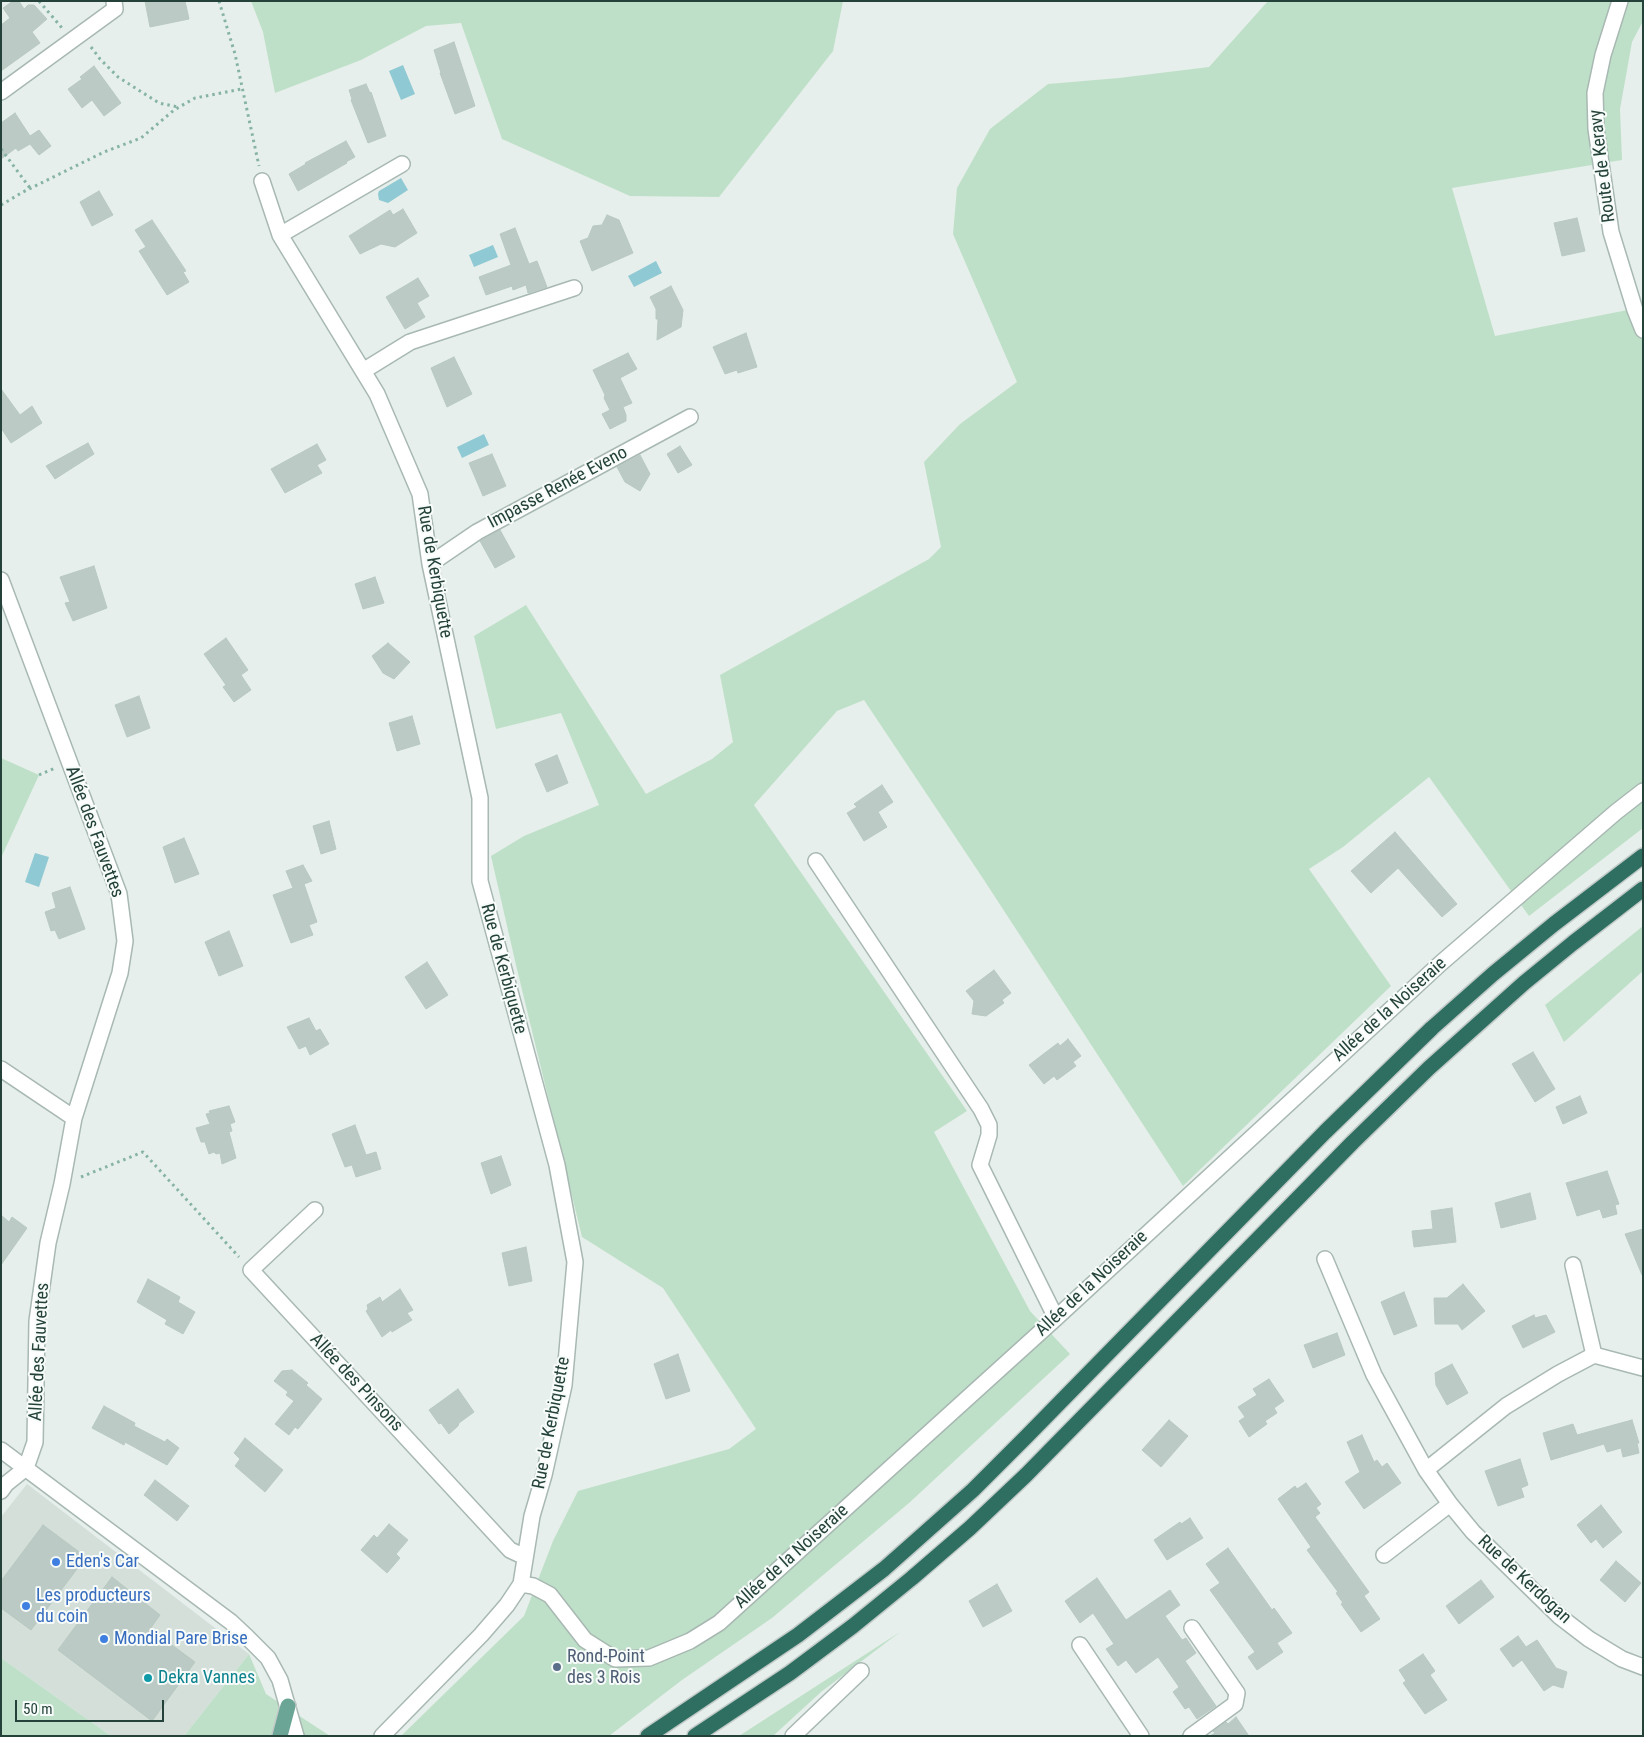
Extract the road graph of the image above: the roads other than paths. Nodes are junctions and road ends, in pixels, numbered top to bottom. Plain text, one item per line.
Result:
1 (114, 1) edge
2 (1620, 1) edge
3 (1, 92) edge
4 (402, 164) dead end
5 (262, 181) road end
6 (280, 235) junction
7 (574, 288) dead end
8 (1643, 330) edge
9 (363, 372) junction
10 (690, 417) dead end
11 (430, 564) junction
12 (1, 580) edge
13 (1643, 791) edge
14 (1643, 856) edge
15 (816, 861) dead end
16 (1643, 889) edge
17 (1, 1070) edge
18 (74, 1118) junction
19 (316, 1210) dead end
20 (1325, 1259) dead end
21 (1573, 1265) dead end
22 (1056, 1318) junction
23 (1594, 1355) junction
24 (1643, 1368) edge
25 (1, 1450) edge
26 (26, 1468) junction
27 (1426, 1470) junction
28 (1, 1491) edge
29 (1450, 1504) junction
30 (1384, 1554) dead end
31 (525, 1557) junction
32 (521, 1584) junction
33 (1192, 1628) dead end
34 (1080, 1645) dead end
35 (1643, 1667) edge
36 (861, 1671) dead end
37 (288, 1706) junction
38 (280, 1736) edge
39 (296, 1736) edge
40 (382, 1736) edge
41 (648, 1736) edge
42 (695, 1736) edge
43 (793, 1736) edge
44 (1141, 1736) edge
45 (1191, 1736) edge

1 - 3 street
2 - 8 street, Route de Keravy
4 - 6 street
5 - 6 street, Rue de Kerbiquette
6 - 9 street, Rue de Kerbiquette
7 - 9 street
9 - 11 street, Rue de Kerbiquette
10 - 11 street, Impasse Renée Eveno
11 - 31 street, Rue de Kerbiquette
12 - 18 street, Allée des Fauvettes
13 - 22 street, Allée de la Noiseraie
14 - 41 highway
15 - 22 street
16 - 42 highway
17 - 18 street
18 - 26 street, Allée des Fauvettes
19 - 31 street, Allée des Pinsons
20 - 27 street, Rue de Kerdogan
21 - 23 street
22 - 32 street, Allée de la Noiseraie
23 - 24 street
23 - 27 street
25 - 26 street
26 - 28 street
26 - 37 street
27 - 29 street, Rue de Kerdogan
29 - 30 street
29 - 35 street, Rue de Kerdogan
31 - 32 street, Rue de Kerbiquette
32 - 40 street, Rue de Kerbiquette
33 - 45 street
34 - 44 street
36 - 43 street
37 - 38 main road
37 - 39 street

